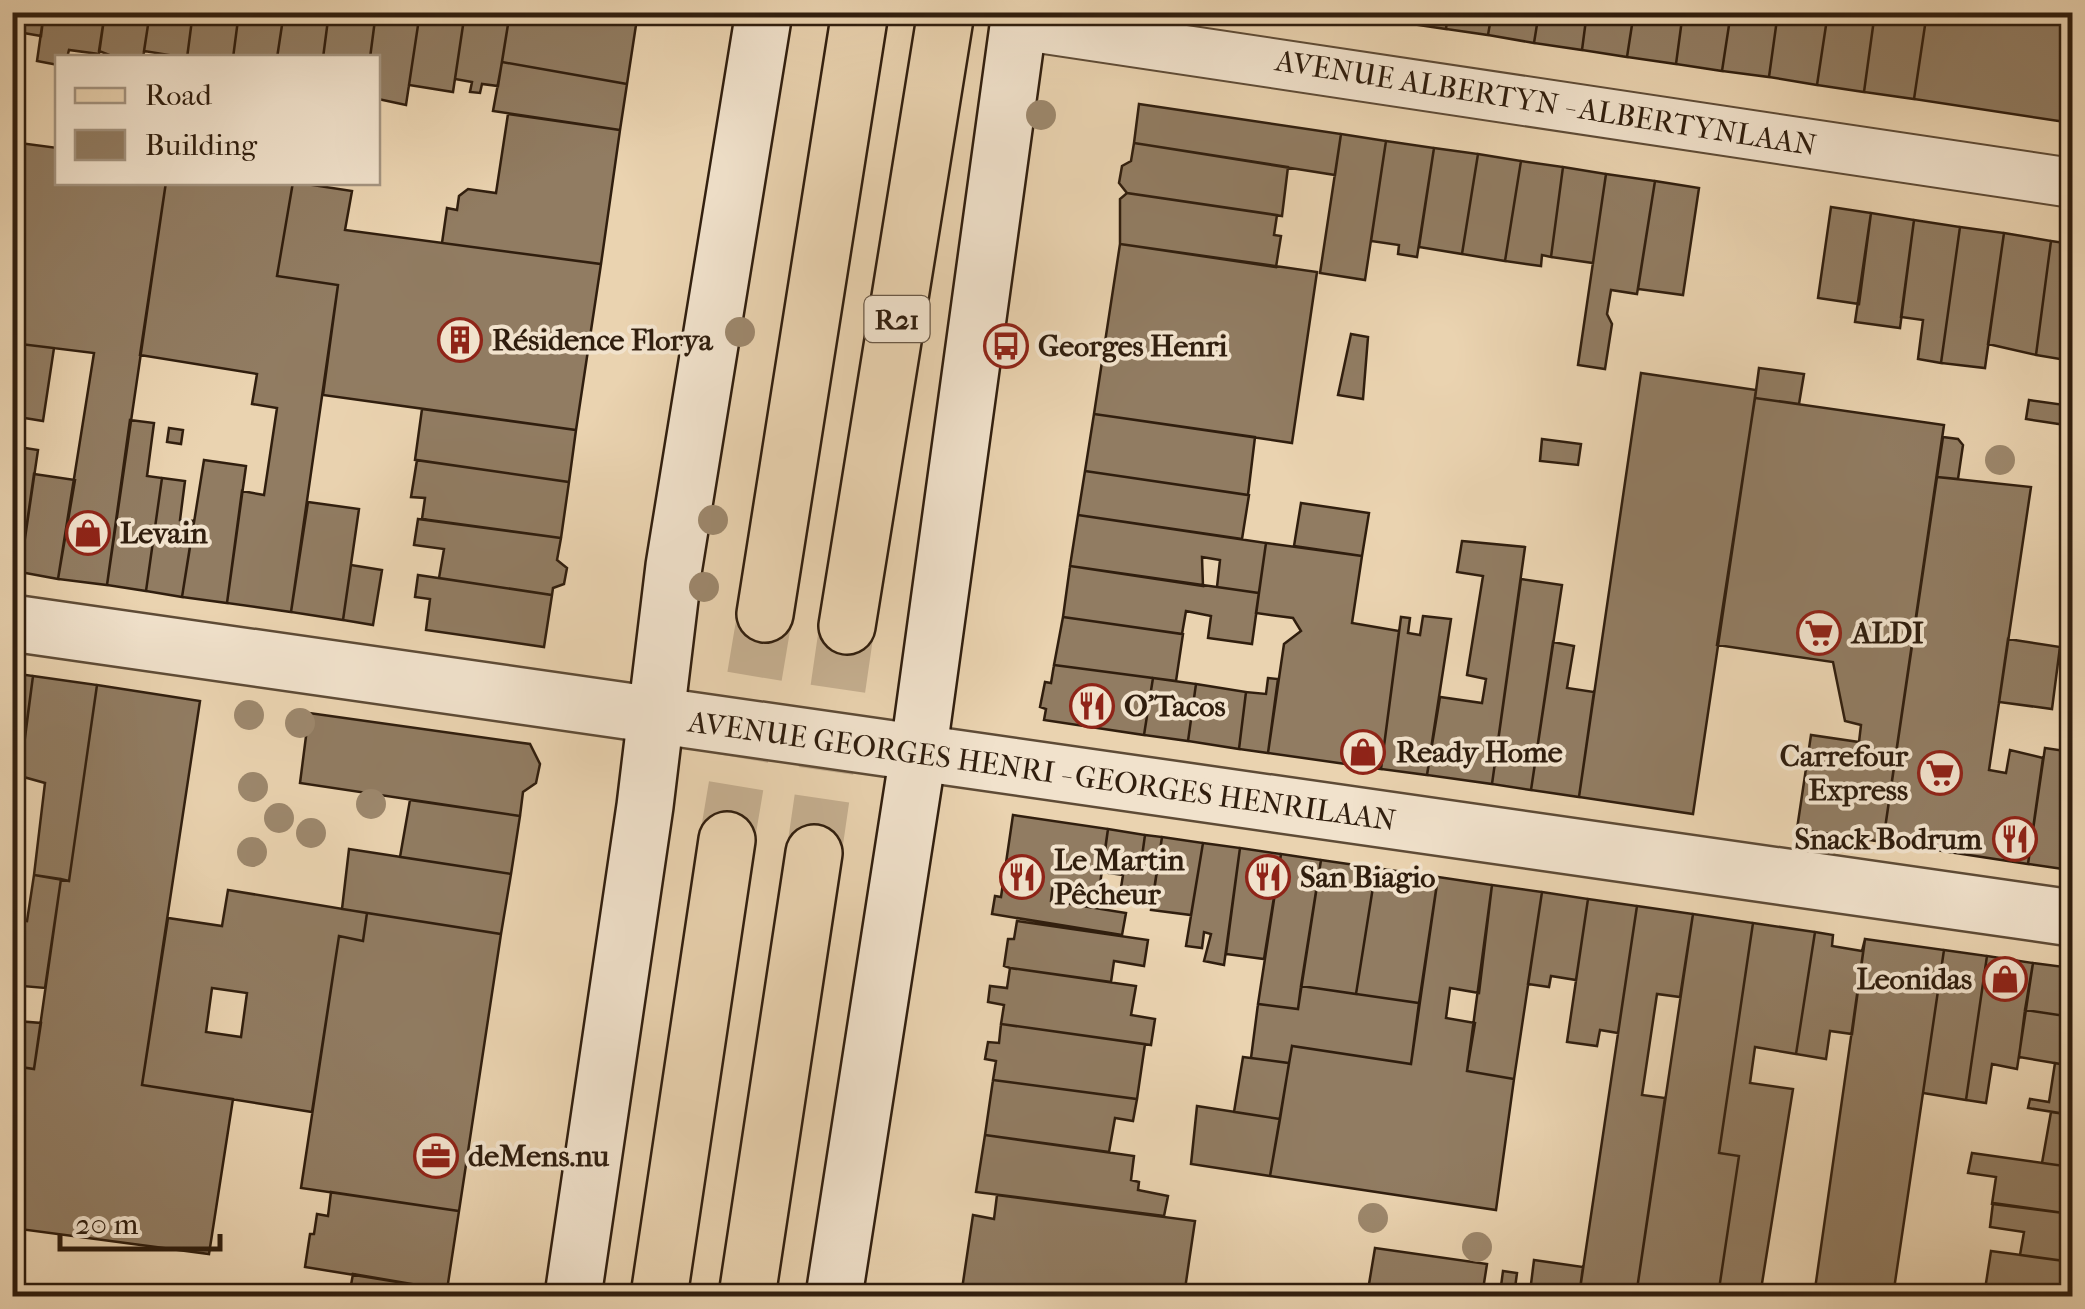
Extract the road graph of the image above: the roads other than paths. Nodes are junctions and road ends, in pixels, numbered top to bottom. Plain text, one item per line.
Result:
1 (764, 12) edge
2 (860, 12) edge
3 (946, 12) edge
4 (1019, 19) edge
5 (2072, 183) edge
6 (765, 614) tunnel mouth
7 (12, 623) edge
8 (847, 626) tunnel mouth
9 (656, 716) junction
10 (918, 755) junction
11 (727, 840) tunnel mouth
12 (814, 853) tunnel mouth
13 (2072, 918) edge
14 (574, 1296) edge
15 (660, 1296) edge
16 (748, 1296) edge
17 (834, 1296) edge

1 - 9 main road
2 - 6 main road
3 - 8 main road, R21
4 - 5 street, AVENUE ALBERTYN - ALBERTYNLAAN
4 - 10 main road
7 - 9 main road, AVENUE GEORGES HENRI - GEORGES HENRILAAN
9 - 10 main road, AVENUE GEORGES HENRI - GEORGES HENRILAAN
9 - 14 main road
10 - 13 main road, AVENUE GEORGES HENRI - GEORGES HENRILAAN
10 - 17 main road
11 - 15 main road
12 - 16 main road

